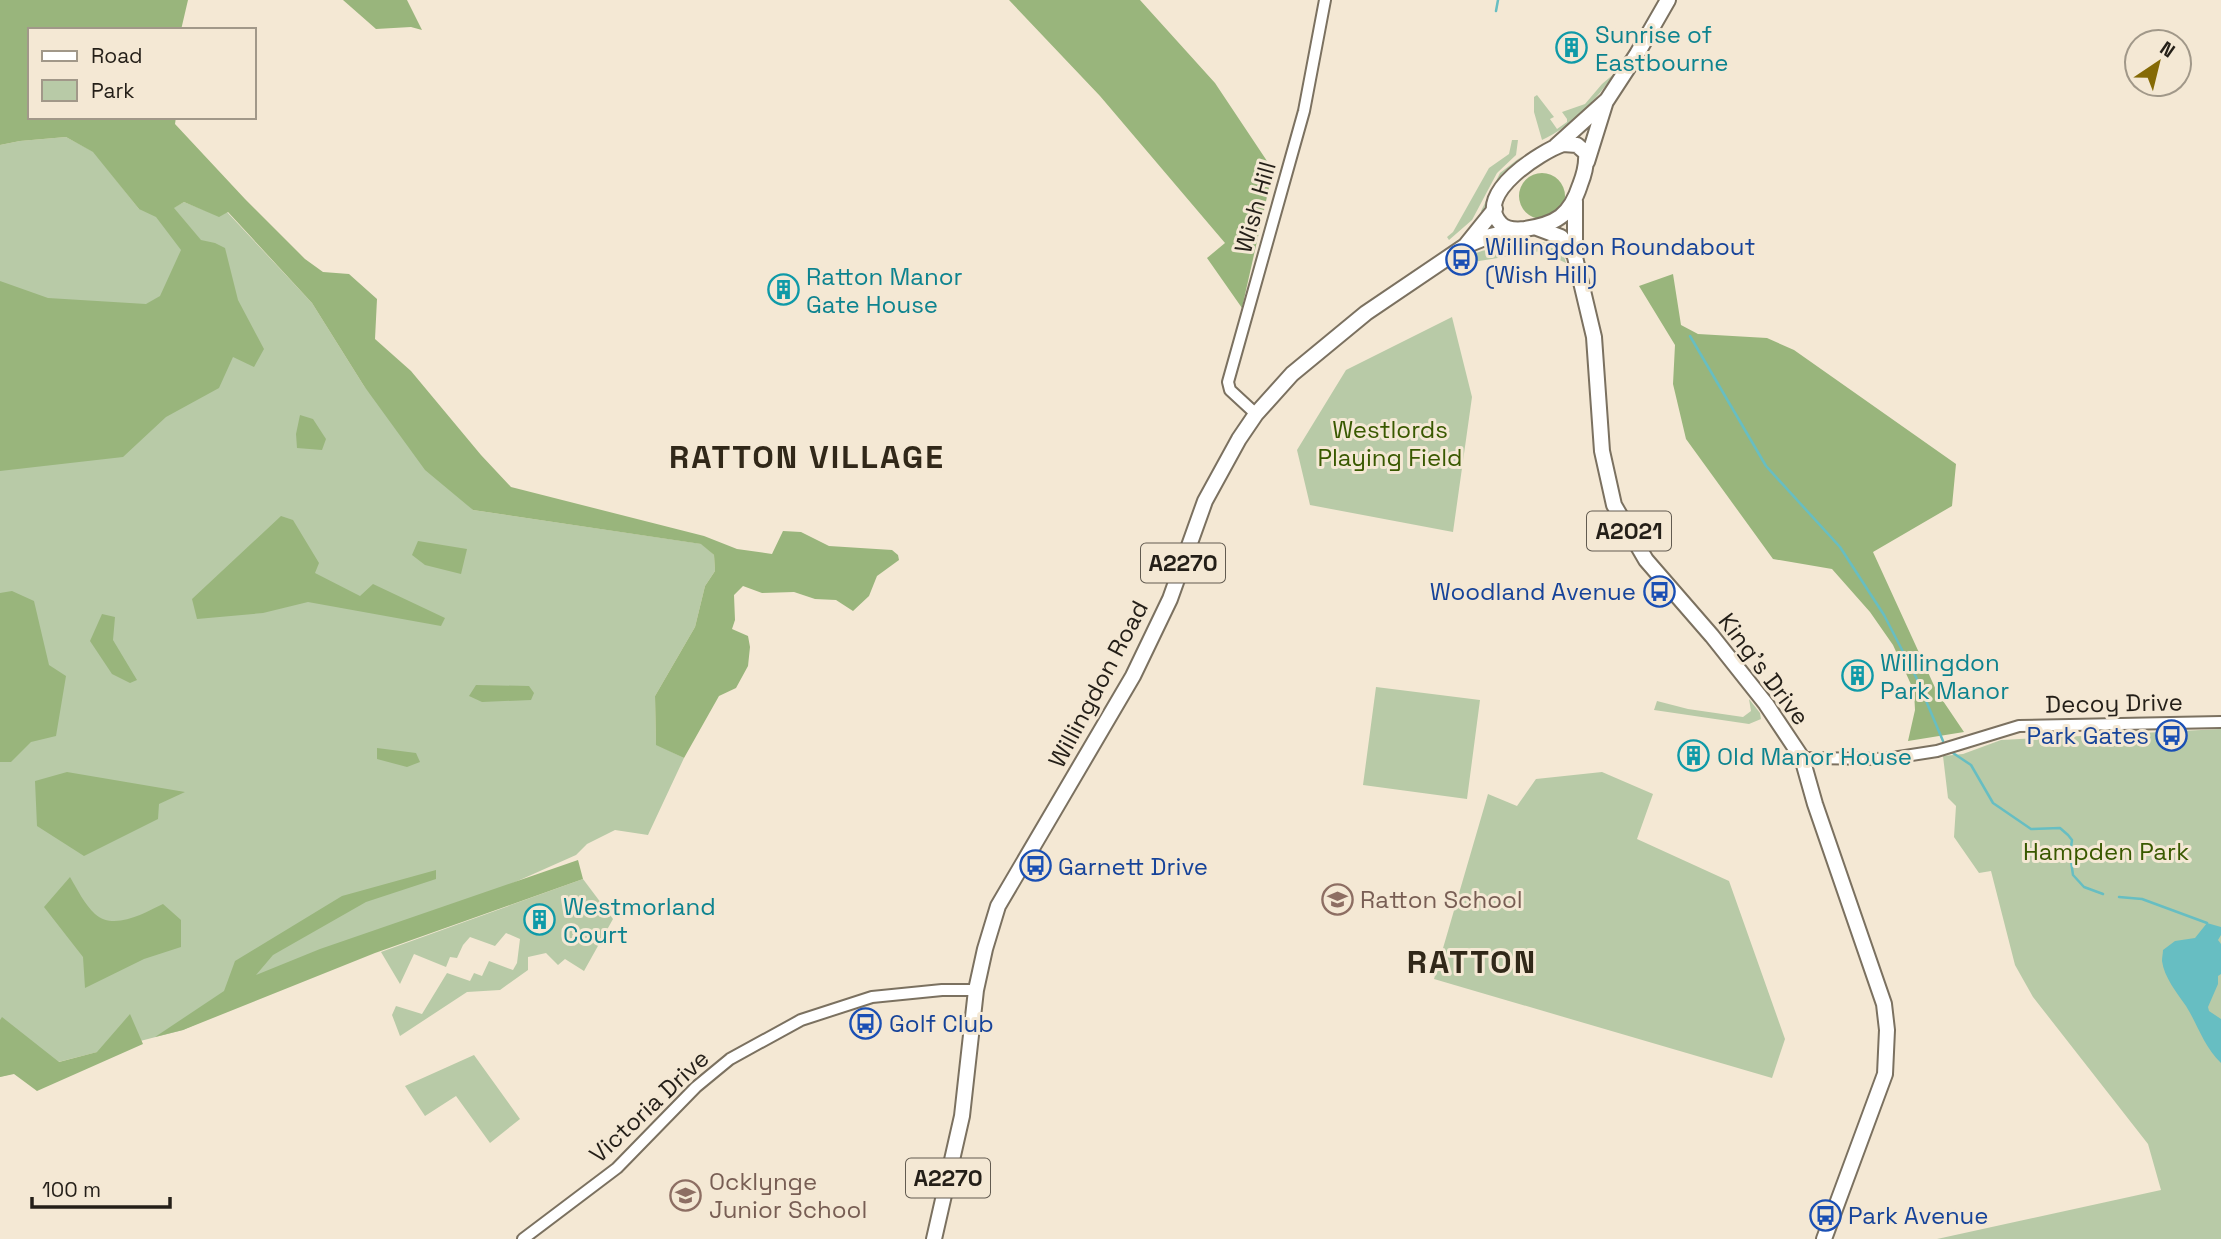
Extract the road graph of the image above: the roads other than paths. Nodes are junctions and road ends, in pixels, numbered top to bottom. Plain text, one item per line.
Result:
1 (1325, 0) edge
2 (1668, 0) edge
3 (1607, 100) junction
4 (1555, 147) junction
5 (1586, 165) junction
6 (1575, 201) junction
7 (1494, 209) junction
8 (1536, 227) junction
9 (1516, 230) junction
10 (1465, 246) junction
11 (1575, 257) junction
12 (1256, 414) junction
13 (2221, 723) edge
14 (1802, 758) junction
15 (976, 990) junction
16 (523, 1239) edge
17 (934, 1239) edge
18 (1824, 1239) edge

1 - 12 street, Wish Hill
2 - 3 main road
3 - 4 main road
3 - 5 main road
4 - 5 main road
4 - 7 main road, Willingdon Road
5 - 6 main road, King's Drive
6 - 8 main road, Willingdon Road
6 - 11 main road, King's Drive / A2021
7 - 9 main road
7 - 10 main road, Willingdon Road / A2270
8 - 9 main road, Willingdon Road
8 - 11 main road, King's Drive / A2021
9 - 10 main road, Willingdon Road / A2270
10 - 12 main road, Willingdon Road / A2270
11 - 14 main road, King's Drive / A2021
12 - 15 main road, Willingdon Road / A2270
13 - 14 street, Decoy Drive
14 - 18 main road, King's Drive / A2021
15 - 16 street, Victoria Drive
15 - 17 main road, Willingdon Road / A2270

